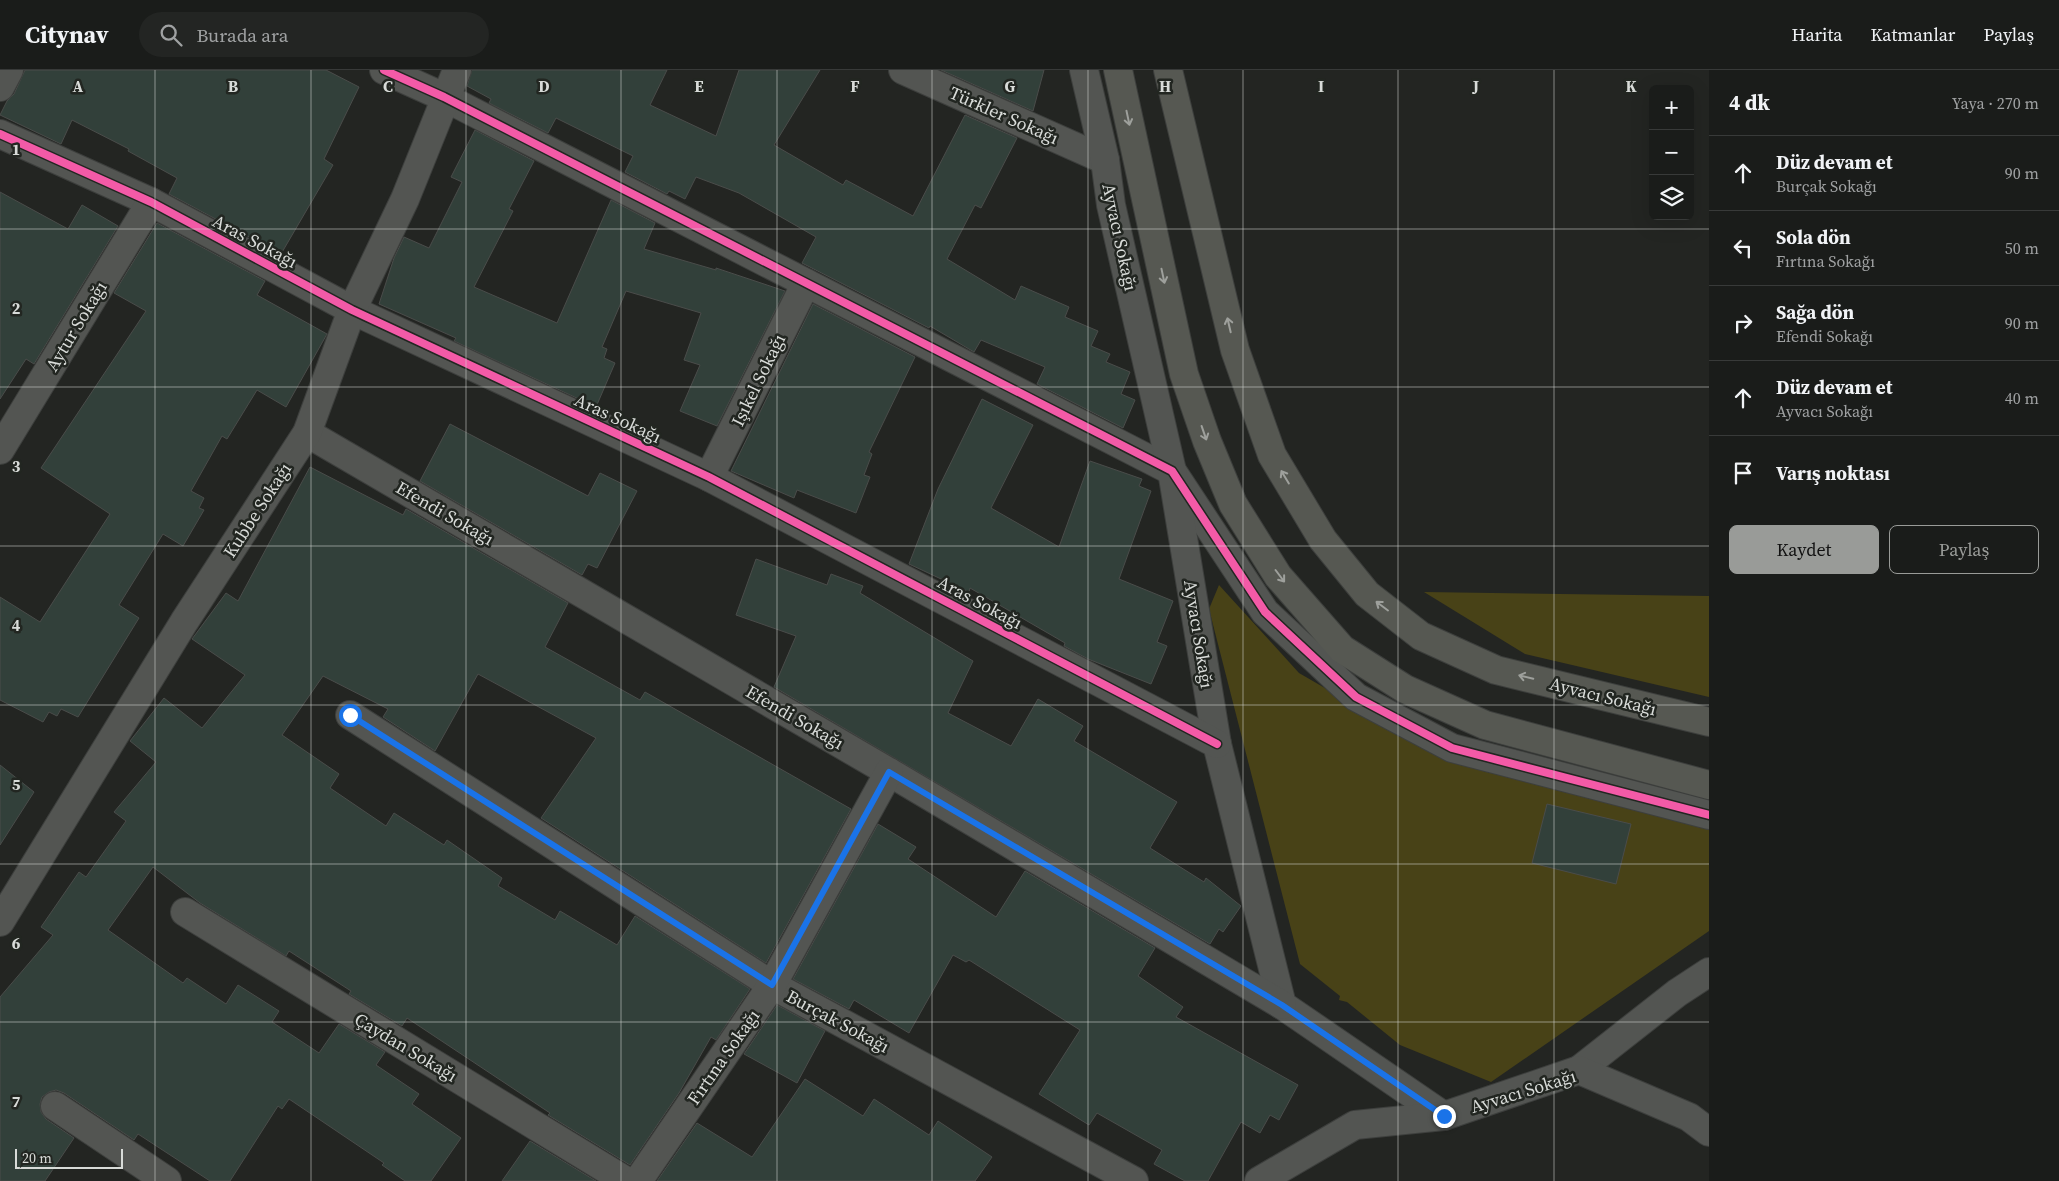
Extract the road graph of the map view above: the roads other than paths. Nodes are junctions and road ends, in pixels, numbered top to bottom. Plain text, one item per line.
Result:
1 (9, 70) edge
2 (384, 70) edge
3 (457, 70) edge
4 (903, 70) edge
5 (1084, 70) edge
6 (1118, 70) edge
7 (1168, 70) edge
8 (0, 87) edge
9 (444, 97) junction
10 (0, 134) edge
11 (1105, 160) junction
12 (151, 202) junction
13 (806, 283) junction
14 (352, 310) junction
15 (307, 433) junction
16 (0, 450) edge
17 (1172, 472) junction
18 (710, 477) junction
19 (350, 715) dead end
20 (1709, 722) edge
21 (1217, 744) junction
22 (889, 772) junction
23 (1709, 785) edge
24 (1709, 815) edge
25 (185, 912) dead end
26 (0, 922) edge
27 (1709, 972) edge
28 (772, 985) junction
29 (1282, 1005) junction
30 (1579, 1070) junction
31 (55, 1106) dead end
32 (1444, 1116) junction
33 (1709, 1132) edge
34 (167, 1181) edge
35 (626, 1181) edge
36 (638, 1181) edge
37 (1134, 1181) edge
38 (1259, 1181) edge

1 - 8 street
2 - 9 street
3 - 9 street, Kubbe Sokağı
4 - 11 street, Türkler Sokağı
5 - 11 street, Ayvacı Sokağı
6 -> 23 main road
20 -> 7 main road, Ayvacı Sokağı
9 - 13 street
9 - 14 street, Kubbe Sokağı
10 - 12 street, Aras Sokağı
11 - 17 street, Ayvacı Sokağı
12 - 14 street, Aras Sokağı
12 - 16 street, Aytur Sokağı
13 - 17 street
13 - 18 street, Işıkel Sokağı
14 - 15 street, Kubbe Sokağı
14 - 18 street, Aras Sokağı
15 - 22 street, Efendi Sokağı
15 - 26 street, Kubbe Sokağı
17 - 21 street, Ayvacı Sokağı
17 - 24 street
18 - 21 street, Aras Sokağı
19 - 28 street, Burçak Sokağı
21 - 29 street, Ayvacı Sokağı
22 - 28 street, Fırtına Sokağı
22 - 29 street, Efendi Sokağı
25 - 35 street, Çaydan Sokağı
27 - 30 street
28 - 36 street, Fırtına Sokağı
28 - 37 street, Burçak Sokağı
29 - 32 street
30 - 32 street, Ayvacı Sokağı
30 - 33 street, Ayvacı Sokağı
31 - 34 street
32 - 38 street, Ayvacı Sokağı

